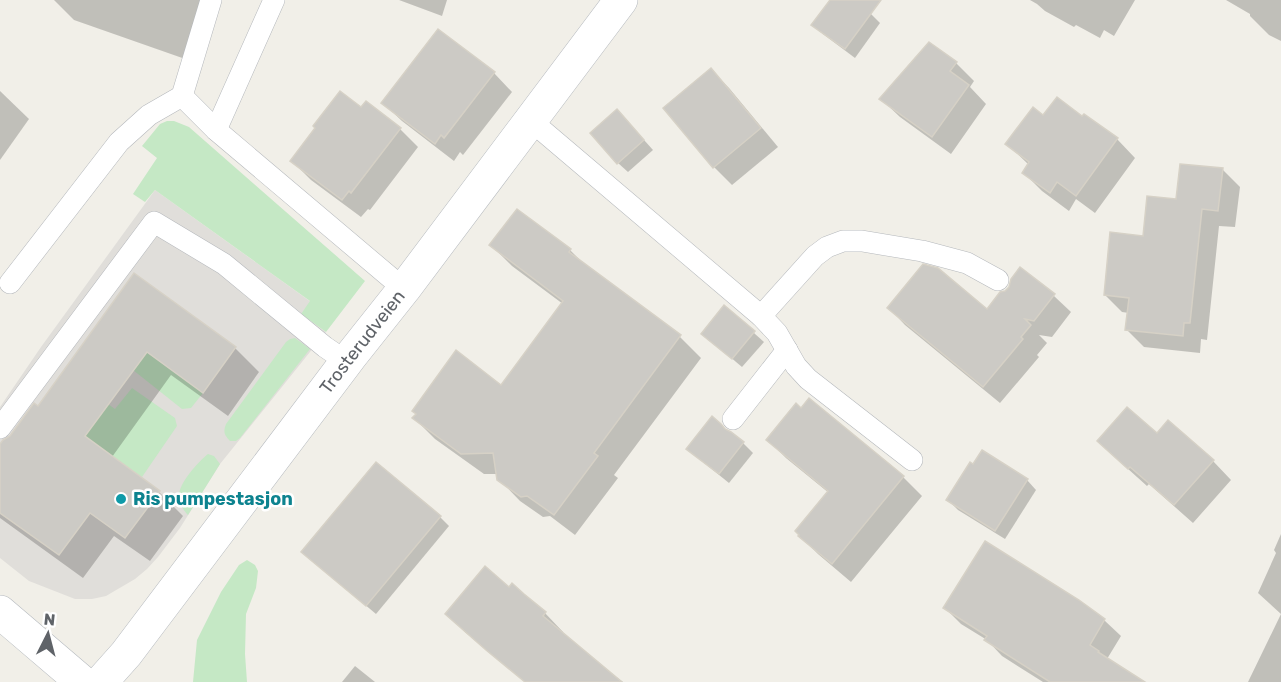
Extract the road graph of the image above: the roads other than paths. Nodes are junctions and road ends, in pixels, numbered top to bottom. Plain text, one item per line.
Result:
1 (211, 0) edge
2 (274, 0) edge
3 (621, 0) edge
4 (182, 96) junction
5 (530, 120) junction
6 (216, 130) junction
7 (998, 280) dead end
8 (10, 283) dead end
9 (404, 289) junction
10 (761, 316) junction
11 (787, 350) junction
12 (347, 362) junction
13 (733, 419) dead end
14 (0, 428) edge
15 (912, 460) dead end
16 (0, 612) edge
17 (82, 682) edge
18 (101, 682) edge

1 - 4 lane
2 - 6 lane
3 - 5 street, Trosterudveien
4 - 6 lane
4 - 8 lane
5 - 9 street, Trosterudveien
5 - 10 lane
6 - 9 lane
7 - 10 lane
9 - 12 street, Trosterudveien
10 - 11 lane
11 - 13 lane
11 - 15 lane
12 - 14 lane
12 - 18 street, Trosterudveien
16 - 17 street

